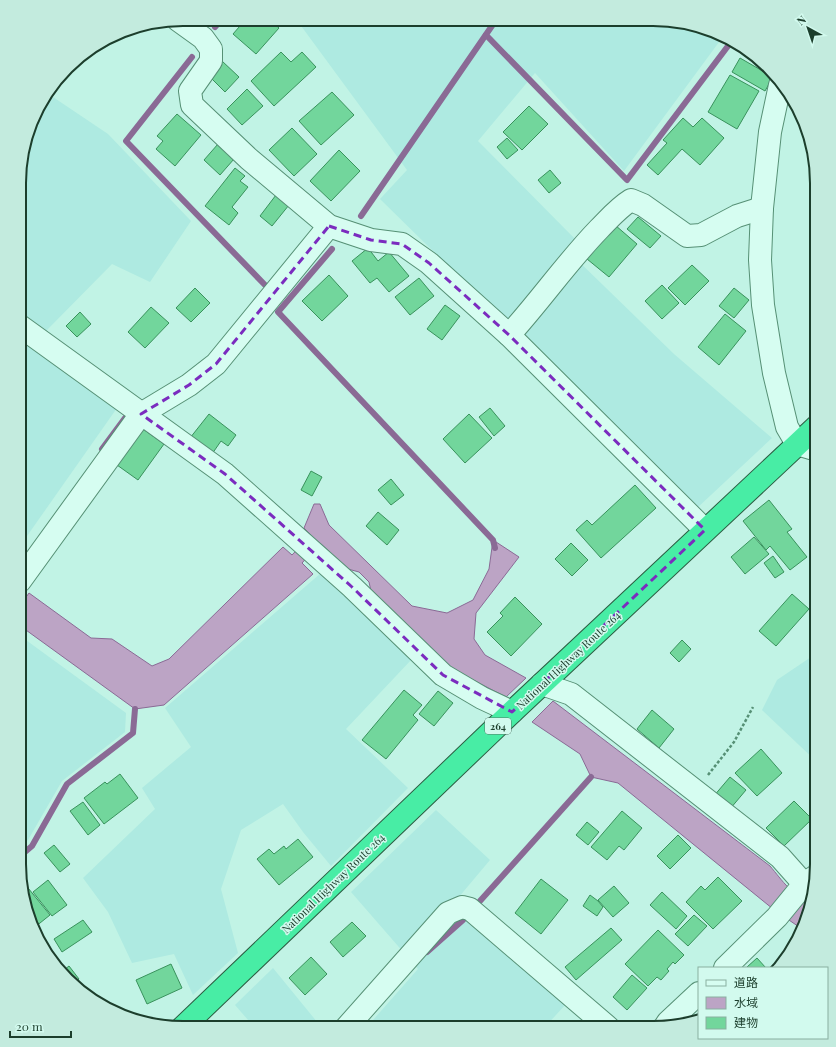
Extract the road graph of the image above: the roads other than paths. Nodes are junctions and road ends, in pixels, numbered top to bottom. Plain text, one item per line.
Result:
1 (186, 26) edge
2 (779, 89) edge
3 (762, 208) junction
4 (329, 226) junction
5 (26, 330) edge
6 (508, 335) junction
7 (140, 414) junction
8 (807, 447) edge
9 (705, 530) junction
10 (26, 573) edge
11 (542, 684) junction
12 (512, 712) junction
13 (807, 883) edge
14 (725, 967) edge
15 (698, 994) edge
16 (670, 1020) edge
17 (189, 1021) edge
18 (352, 1021) edge
19 (601, 1021) edge

1 - 4 street
2 - 3 street
3 - 6 street
3 - 8 street
4 - 6 street
4 - 7 street
5 - 7 street
6 - 9 street
7 - 10 street
7 - 12 street
8 - 9 highway, National Highway Route 264 / 264
9 - 11 highway, National Highway Route 264 / 264
11 - 12 highway, National Highway Route 264 / 264
11 - 13 street
12 - 17 highway, National Highway Route 264 / 264
13 - 14 street
15 - 16 street
18 - 19 street

